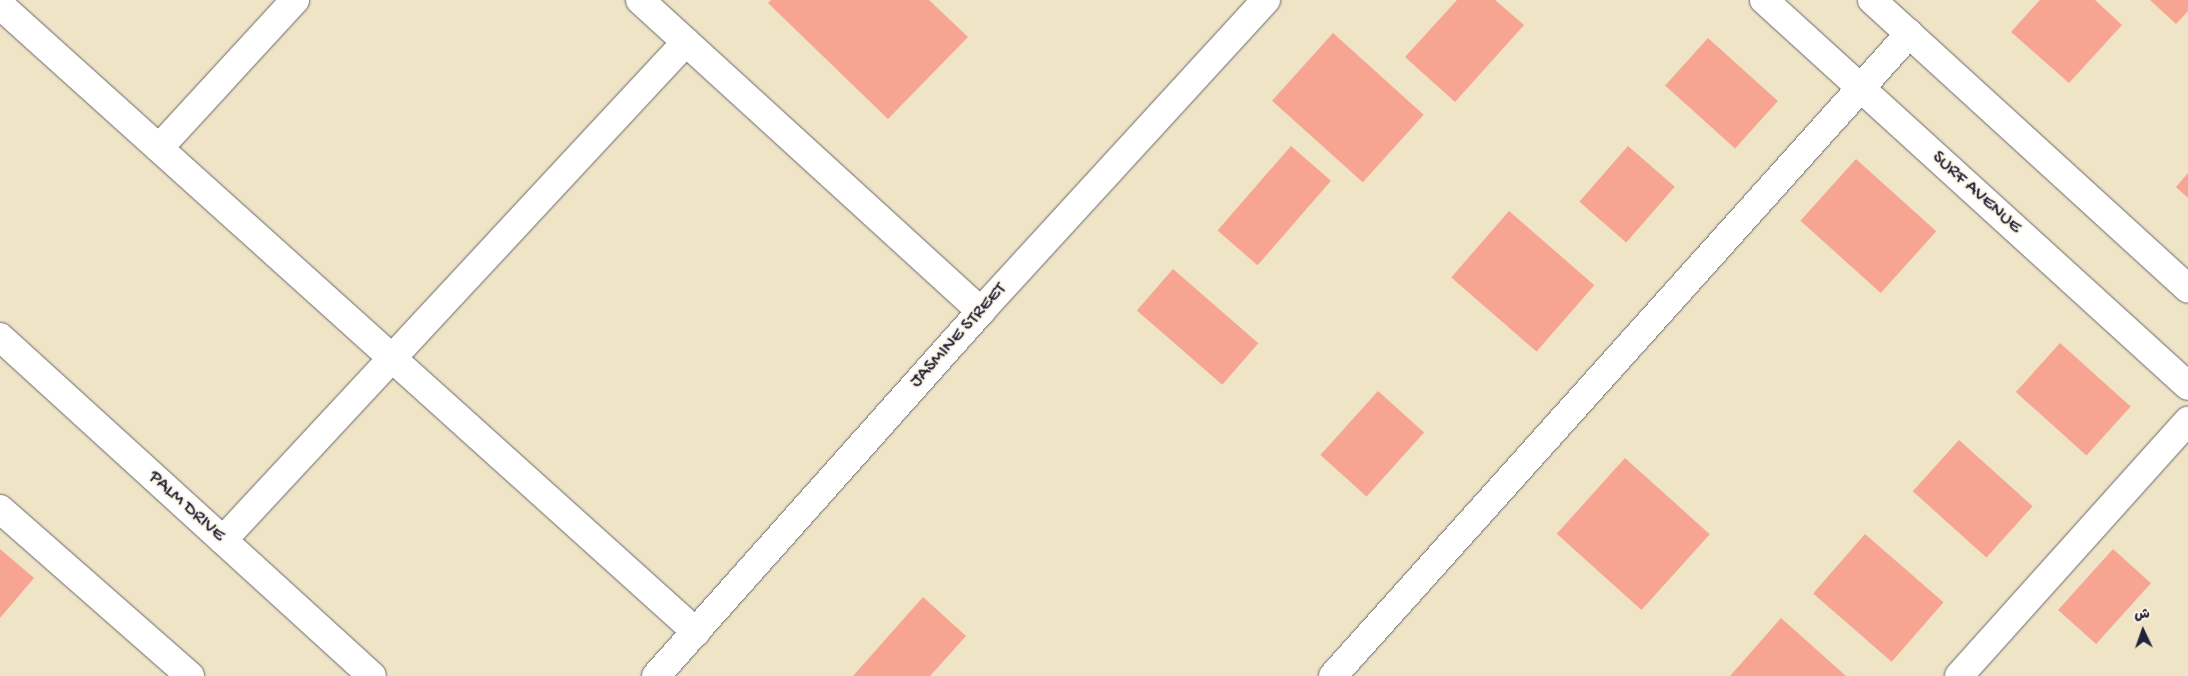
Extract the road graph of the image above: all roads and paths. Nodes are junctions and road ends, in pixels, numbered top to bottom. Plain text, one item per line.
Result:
1 (295, 0) edge
2 (640, 0) edge
3 (1266, 0) edge
4 (1764, 0) edge
5 (1872, 0) edge
6 (0, 4) edge
7 (1909, 34) junction
8 (686, 42) junction
9 (1861, 88) junction
10 (159, 148) junction
11 (2188, 289) edge
12 (981, 311) junction
13 (0, 337) edge
14 (392, 359) junction
15 (2188, 386) edge
16 (2188, 421) edge
17 (0, 509) edge
18 (223, 540) junction
19 (696, 632) junction
20 (190, 676) edge
21 (372, 676) edge
22 (656, 676) edge
23 (1333, 676) edge
24 (1959, 676) edge

1 - 10 street
2 - 8 street
3 - 12 street, JASMINE STREET
4 - 9 street, SURF AVENUE
5 - 7 street
6 - 10 street
7 - 9 street
7 - 11 street
8 - 12 street
8 - 14 street
9 - 15 street, SURF AVENUE
9 - 23 street
10 - 14 street
12 - 19 street, JASMINE STREET
13 - 18 street, PALM DRIVE
14 - 18 street
14 - 19 street
16 - 24 street
17 - 20 street
18 - 21 street, PALM DRIVE
19 - 22 street, JASMINE STREET

